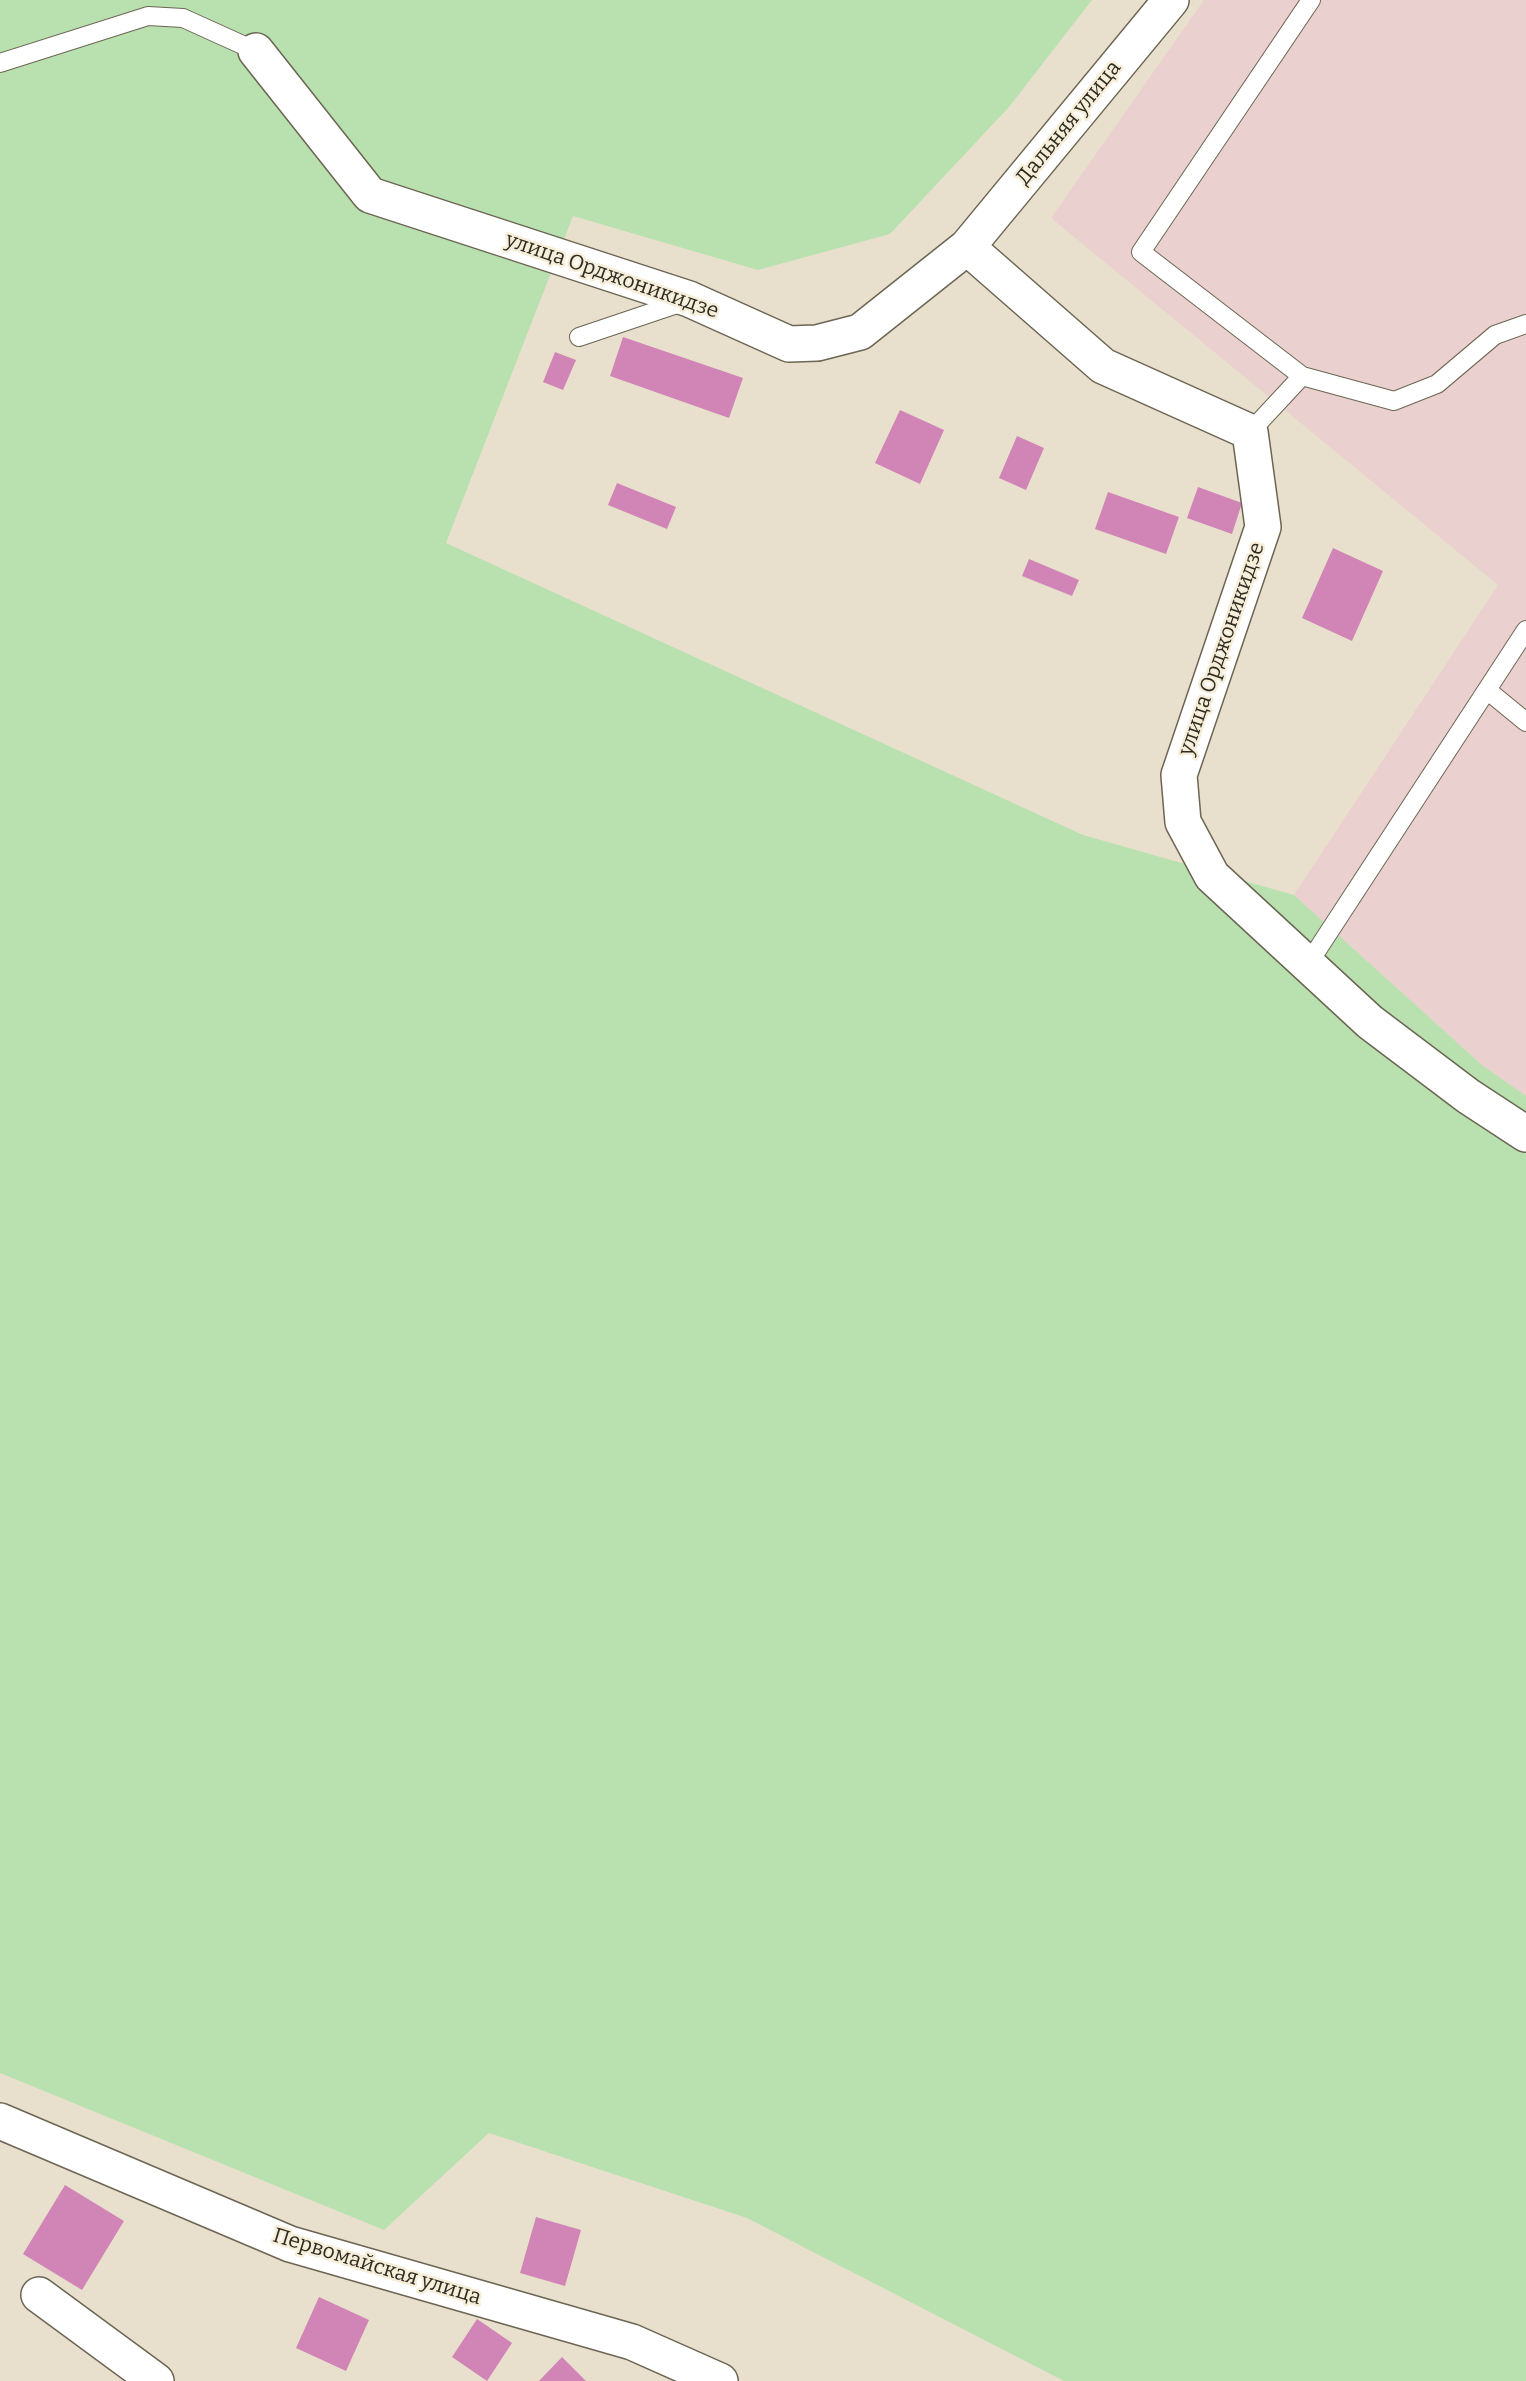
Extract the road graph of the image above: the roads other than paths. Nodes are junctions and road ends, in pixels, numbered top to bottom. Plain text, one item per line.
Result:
1 (1171, 0) edge
2 (1311, 0) edge
3 (256, 51) joint
4 (0, 63) edge
5 (967, 247) junction
6 (689, 299) junction
7 (1526, 324) edge
8 (579, 337) dead end
9 (1301, 376) junction
10 (1250, 432) junction
11 (1526, 630) edge
12 (1487, 690) junction
13 (1526, 722) edge
14 (1308, 964) junction
15 (1526, 1134) edge
16 (0, 2121) edge
17 (39, 2295) dead end
18 (156, 2381) edge
19 (720, 2381) edge

1 - 5 street, Дальняя улица
2 - 9 lane
3 - 4 lane
3 - 6 street, улица Орджоникидзе
5 - 6 street, улица Орджоникидзе
5 - 10 street
6 - 8 lane
7 - 9 lane
9 - 10 lane
10 - 14 street, улица Орджоникидзе
11 - 12 lane
12 - 13 lane
12 - 14 lane
14 - 15 street, улица Орджоникидзе
16 - 19 street, Первомайская улица
17 - 18 street

